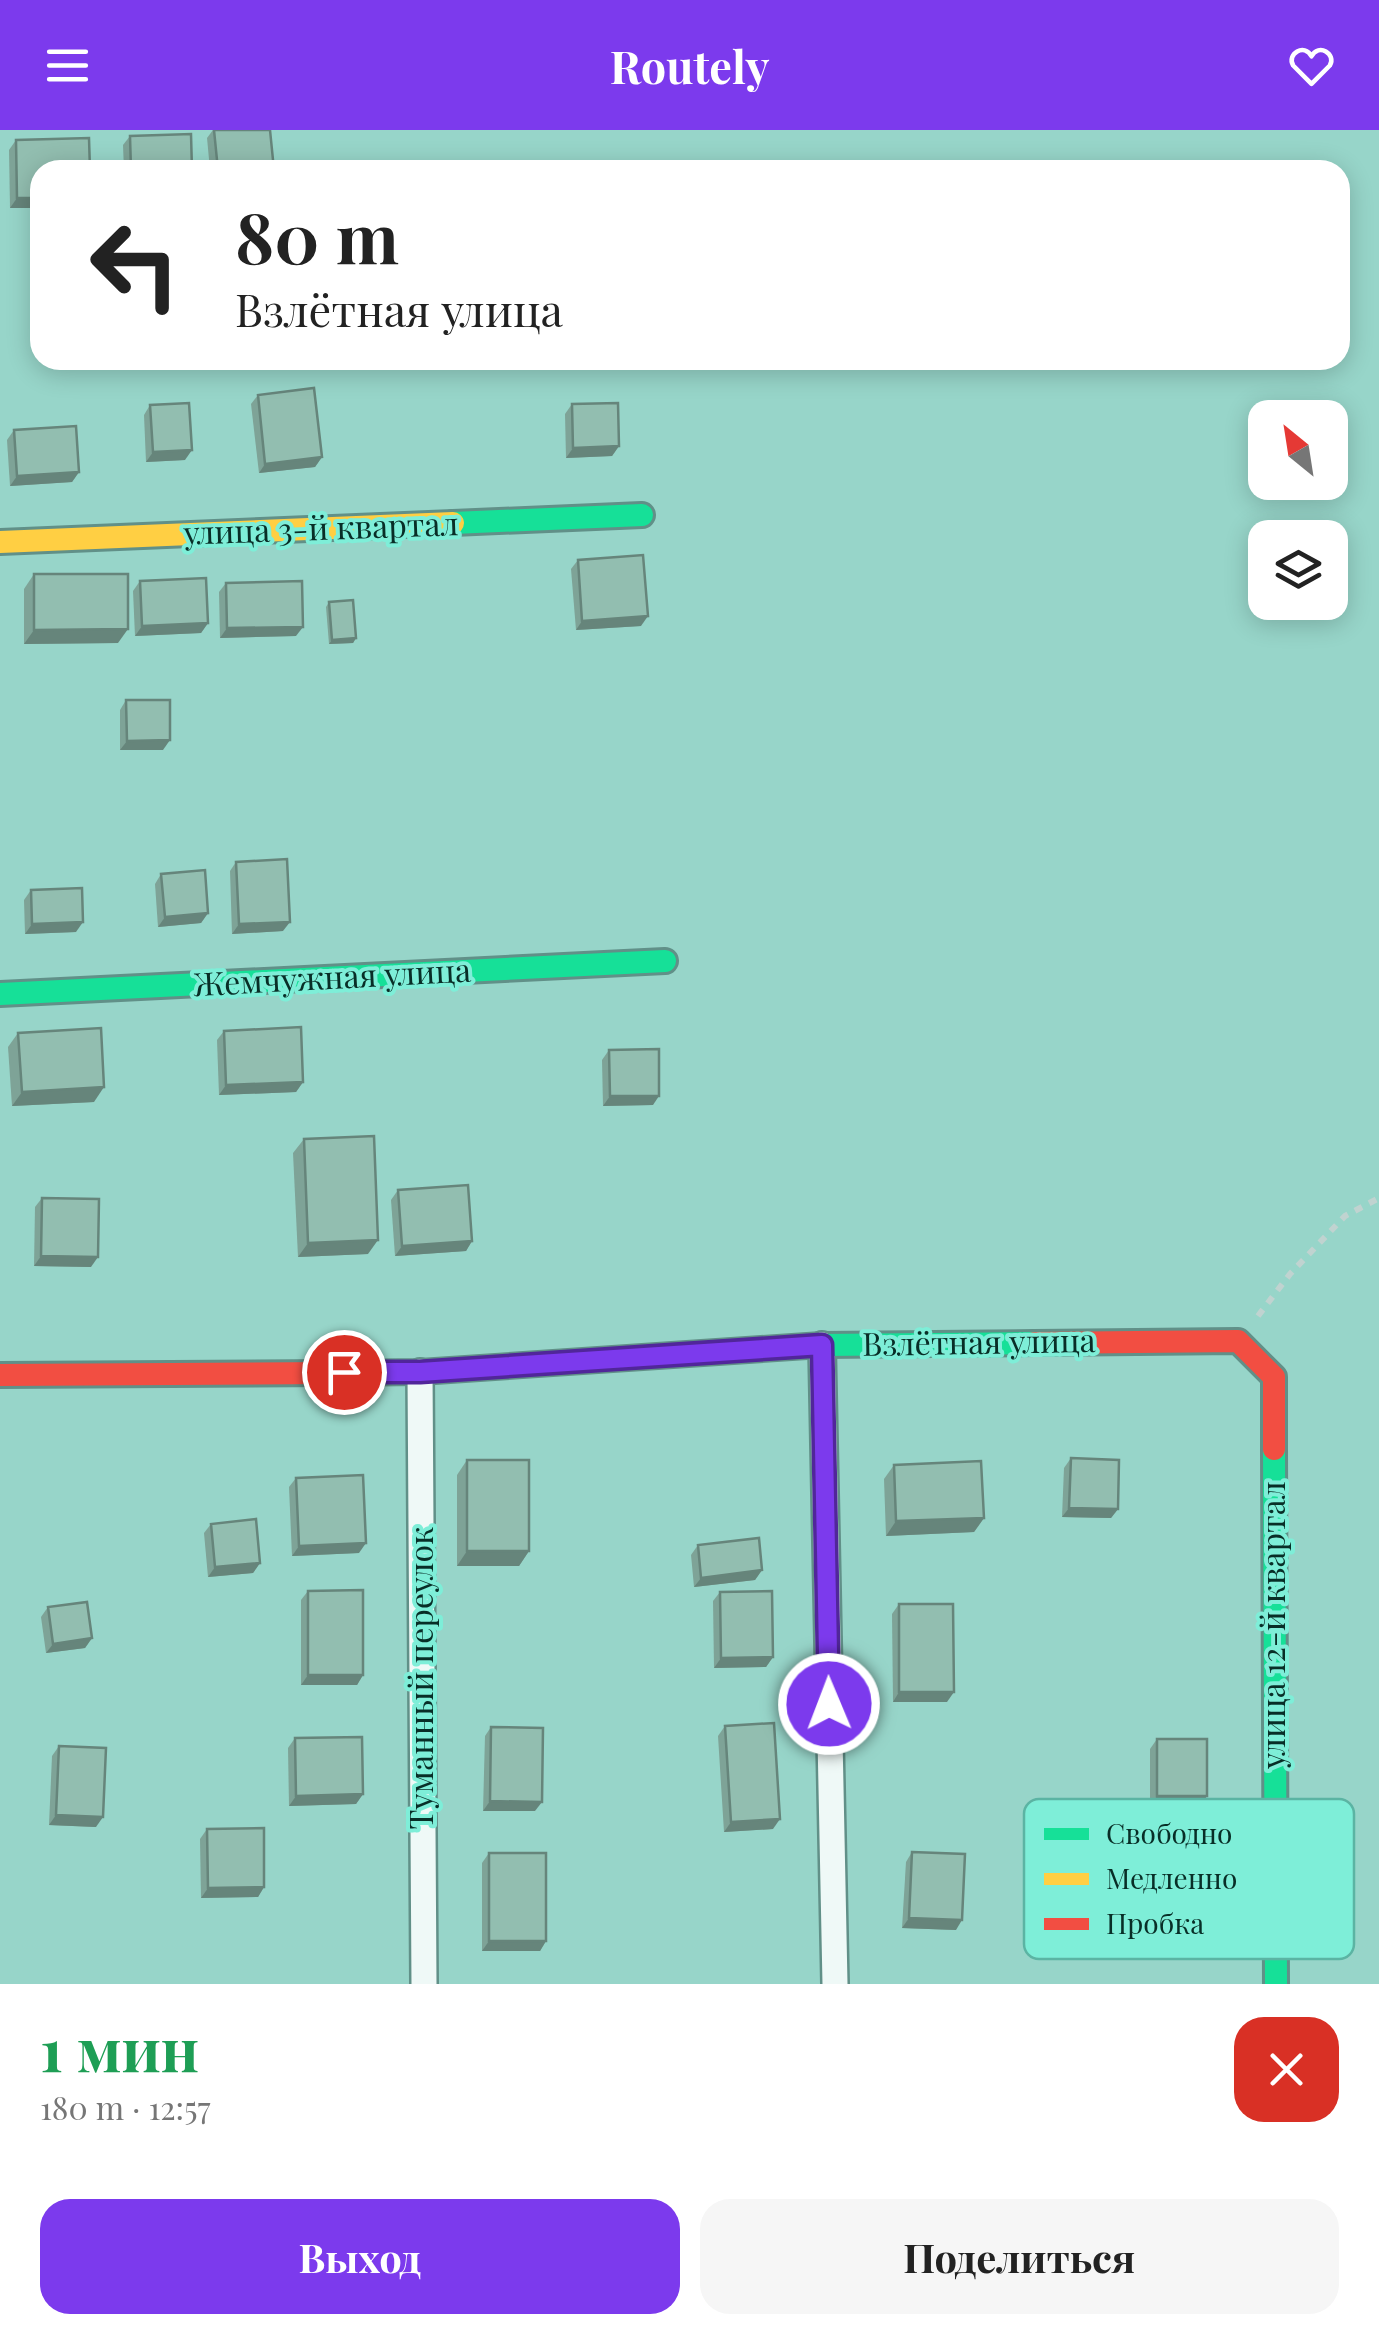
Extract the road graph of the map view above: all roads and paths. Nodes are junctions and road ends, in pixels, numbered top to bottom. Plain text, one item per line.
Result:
1 (642, 515) dead end
2 (0, 542) edge
3 (664, 961) dead end
4 (0, 994) edge
5 (1379, 1198) edge
6 (1238, 1340) junction
7 (822, 1345) junction
8 (420, 1372) junction
9 (0, 1376) edge
10 (1275, 1799) edge
11 (1276, 1959) edge
12 (424, 1984) edge
13 (834, 1984) edge
14 (1276, 1984) edge

1 - 2 street, улица 3-й квартал
3 - 4 street, Жемчужная улица
5 - 6 path
6 - 7 street, Взлётная улица
6 - 10 street, улица 12-й квартал
7 - 8 street, Взлётная улица
7 - 13 street
8 - 9 street, Взлётная улица
8 - 12 street, Туманный переулок
11 - 14 street, улица 12-й квартал

